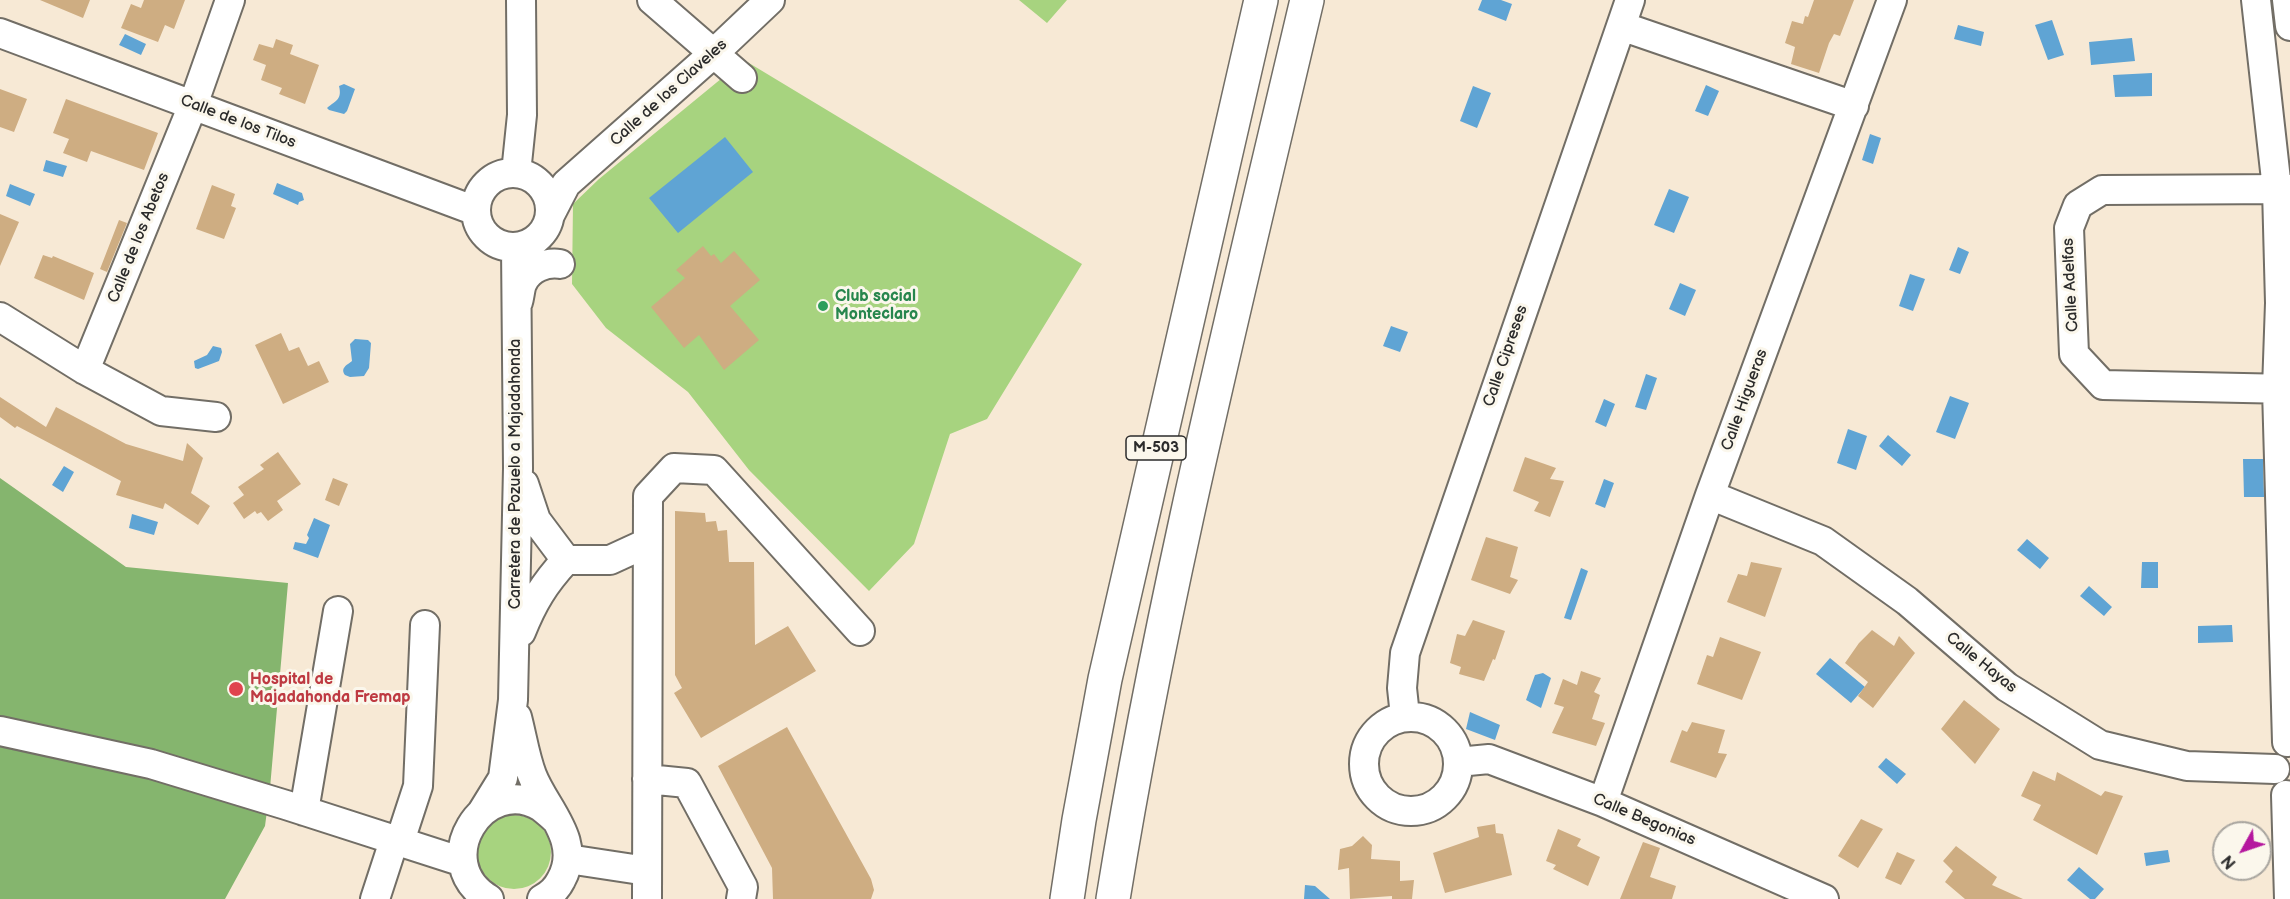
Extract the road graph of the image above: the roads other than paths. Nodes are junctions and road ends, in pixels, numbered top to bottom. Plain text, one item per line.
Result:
1 (230, 0) edge
2 (521, 0) edge
3 (652, 0) edge
4 (770, 0) edge
5 (1261, 0) edge
6 (1307, 0) edge
7 (1892, 0) edge
8 (2256, 0) edge
9 (2287, 0) edge
10 (1625, 13) edge
11 (2290, 26) edge
12 (0, 33) edge
13 (713, 54) junction
14 (742, 78) dead end
15 (192, 105) junction
16 (1854, 106) junction
17 (541, 181) junction
18 (2284, 189) edge
19 (476, 211) junction
20 (516, 247) junction
21 (560, 264) dead end
22 (516, 309) junction
23 (0, 317) edge
24 (85, 370) junction
25 (2284, 389) edge
26 (216, 417) dead end
27 (518, 468) junction
28 (1710, 495) junction
29 (647, 543) junction
30 (566, 560) junction
31 (338, 611) dead end
32 (425, 626) dead end
33 (860, 631) dead end
34 (514, 648) junction
35 (513, 700) junction
36 (1405, 716) junction
37 (0, 731) edge
38 (2288, 741) edge
39 (1458, 762) junction
40 (2275, 769) junction
41 (647, 779) junction
42 (2288, 796) edge
43 (1603, 802) junction
44 (304, 811) junction
45 (476, 819) junction
46 (555, 819) junction
47 (400, 841) junction
48 (568, 859) junction
49 (463, 861) junction
50 (647, 885) edge
51 (484, 897) edge
52 (544, 898) edge
53 (375, 899) edge
54 (741, 899) edge
55 (1067, 899) edge
56 (1113, 899) edge
57 (1824, 899) edge
58 (2289, 899) edge

1 - 15 street, Calle de los Abetos
2 - 17 street
3 - 13 street
4 - 13 street, Calle de los Claveles
5 - 55 highway, M-503
6 - 56 highway, M-503
7 - 16 street, Calle Higueras
8 - 18 street
9 - 11 street
10 - 16 street
10 - 36 street, Calle Cipreses
12 - 15 street, Calle de los Tilos
13 - 14 street
13 - 17 street, Calle de los Claveles
15 - 19 street, Calle de los Tilos
15 - 24 street, Calle de los Abetos
16 - 28 street, Calle Higueras
17 - 19 street
17 - 20 street, Calle de los Claveles
18 - 25 street
18 - 25 street, Calle Adelfas
19 - 20 street
20 - 22 street, Carretera de Pozuelo a Majadahonda
21 - 22 street
22 - 27 street, Carretera de Pozuelo a Majadahonda
23 - 24 street
24 - 26 street
25 - 38 street
27 - 30 street
27 - 34 street, Carretera de Pozuelo a Majadahonda
28 - 40 street, Calle Hayas
28 - 43 street, Calle Higueras
29 - 30 street
29 - 33 street
29 - 41 street
30 - 34 street
31 - 44 street
32 - 47 street
34 - 35 street, Carretera de Pozuelo a Majadahonda
35 - 45 street, Carretera de Pozuelo a Majadahonda
35 - 46 street, Carretera de Pozuelo a Majadahonda
36 - 39 street
36 - 39 street
37 - 44 street
38 - 40 street
39 - 43 street, Calle Begonias
40 - 42 street
41 - 50 street
41 - 54 street
42 - 58 street
43 - 57 street, Calle Begonias
44 - 47 street
45 - 46 street
45 - 47 street
45 - 49 street, Carretera de Pozuelo a Majadahonda
46 - 48 street, Carretera de Pozuelo a Majadahonda
47 - 49 street
47 - 53 street
48 - 50 street
48 - 52 street
49 - 51 street

